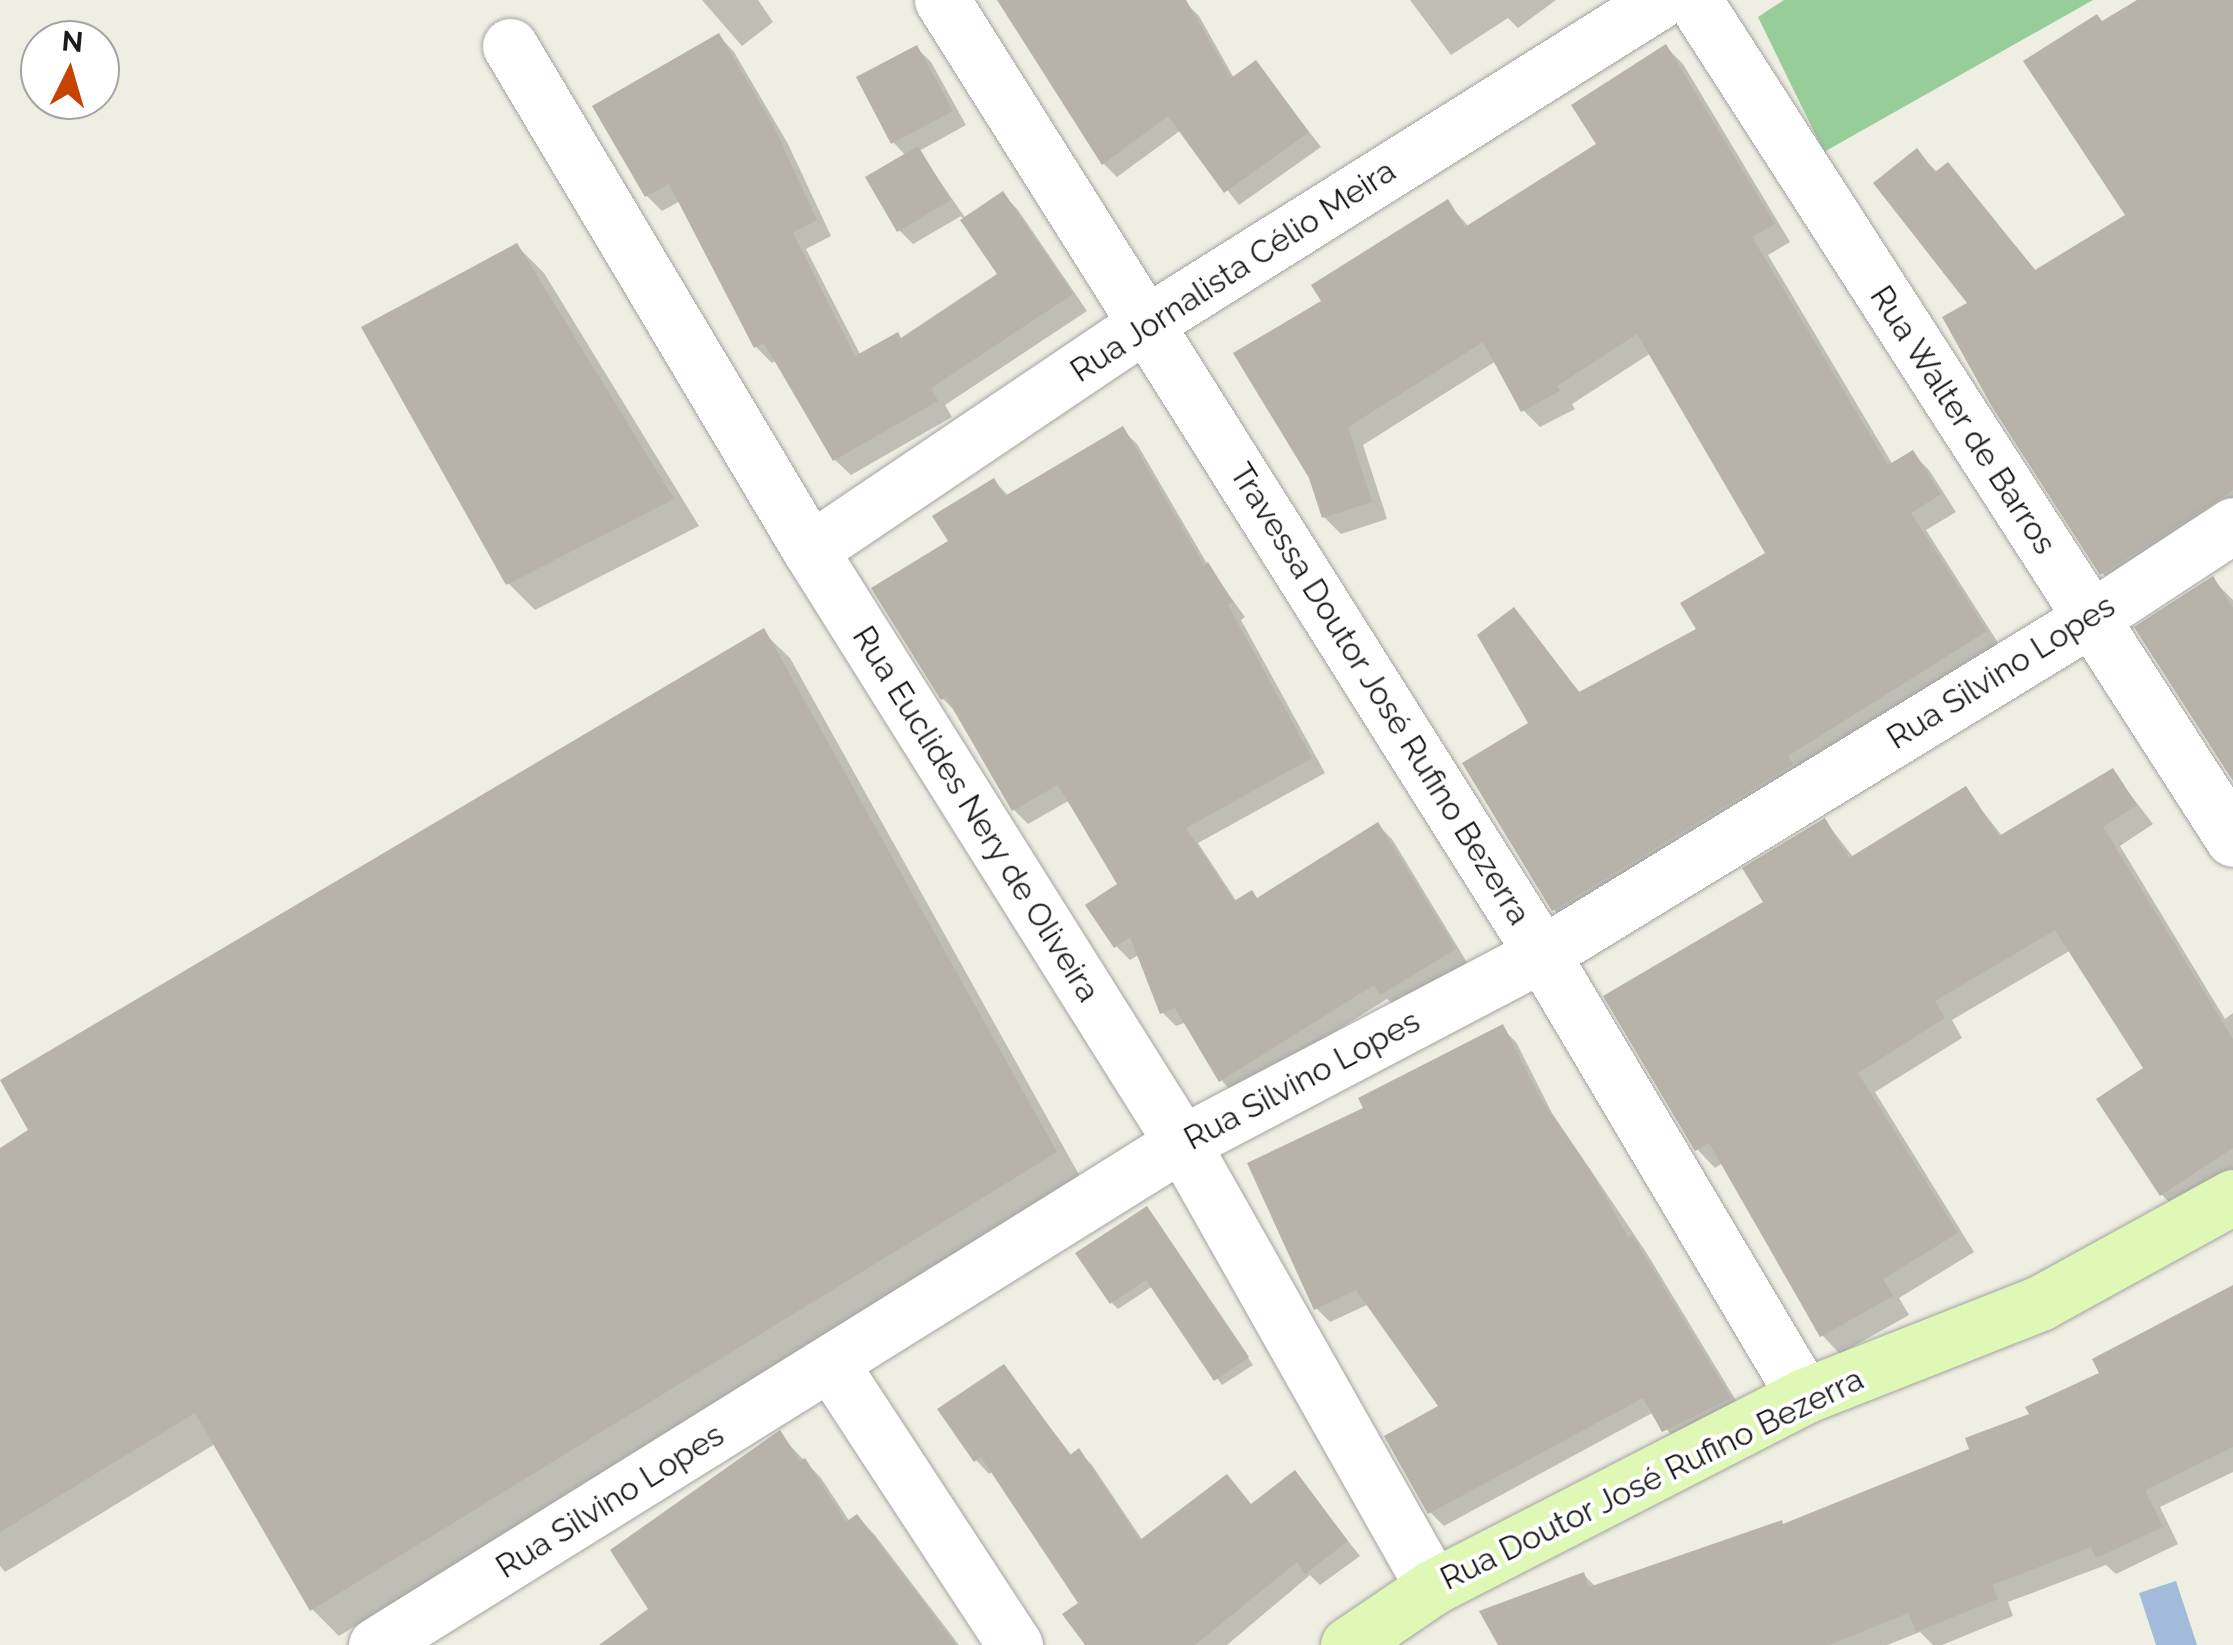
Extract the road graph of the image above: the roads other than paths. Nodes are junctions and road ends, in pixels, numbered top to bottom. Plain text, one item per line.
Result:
1 (942, 0) edge
2 (1661, 0) edge
3 (1694, 0) edge
4 (510, 46) dead end
5 (1148, 322) junction
6 (2233, 525) edge
7 (810, 550) junction
8 (2090, 619) junction
9 (2233, 839) edge
10 (1542, 954) junction
11 (1182, 1143) junction
12 (2233, 1196) edge
13 (831, 1364) junction
14 (1804, 1396) junction
15 (1434, 1587) junction
16 (376, 1645) edge
17 (1015, 1645) edge
18 (1348, 1645) edge

1 - 5 street, Travessa Doutor José Rufino Bezerra
2 - 5 street, Rua Jornalista Célio Meira
3 - 8 street, Rua Walter de Barros
4 - 7 street, Rua Euclides Nery de Oliveira
5 - 7 street, Rua Jornalista Célio Meira
5 - 10 street, Travessa Doutor José Rufino Bezerra
6 - 8 street, Rua Silvino Lopes
7 - 11 street, Rua Euclides Nery de Oliveira
8 - 9 street, Rua Walter de Barros
8 - 10 street, Rua Silvino Lopes
10 - 11 street, Rua Silvino Lopes
10 - 14 street, Travessa Doutor José Rufino Bezerra
11 - 13 street, Rua Silvino Lopes
11 - 15 street, Rua Euclides Nery de Oliveira
12 - 14 main road, Rua Doutor José Rufino Bezerra
13 - 16 street, Rua Silvino Lopes
13 - 17 street
14 - 15 main road, Rua Doutor José Rufino Bezerra
15 - 18 main road, Rua Doutor José Rufino Bezerra

